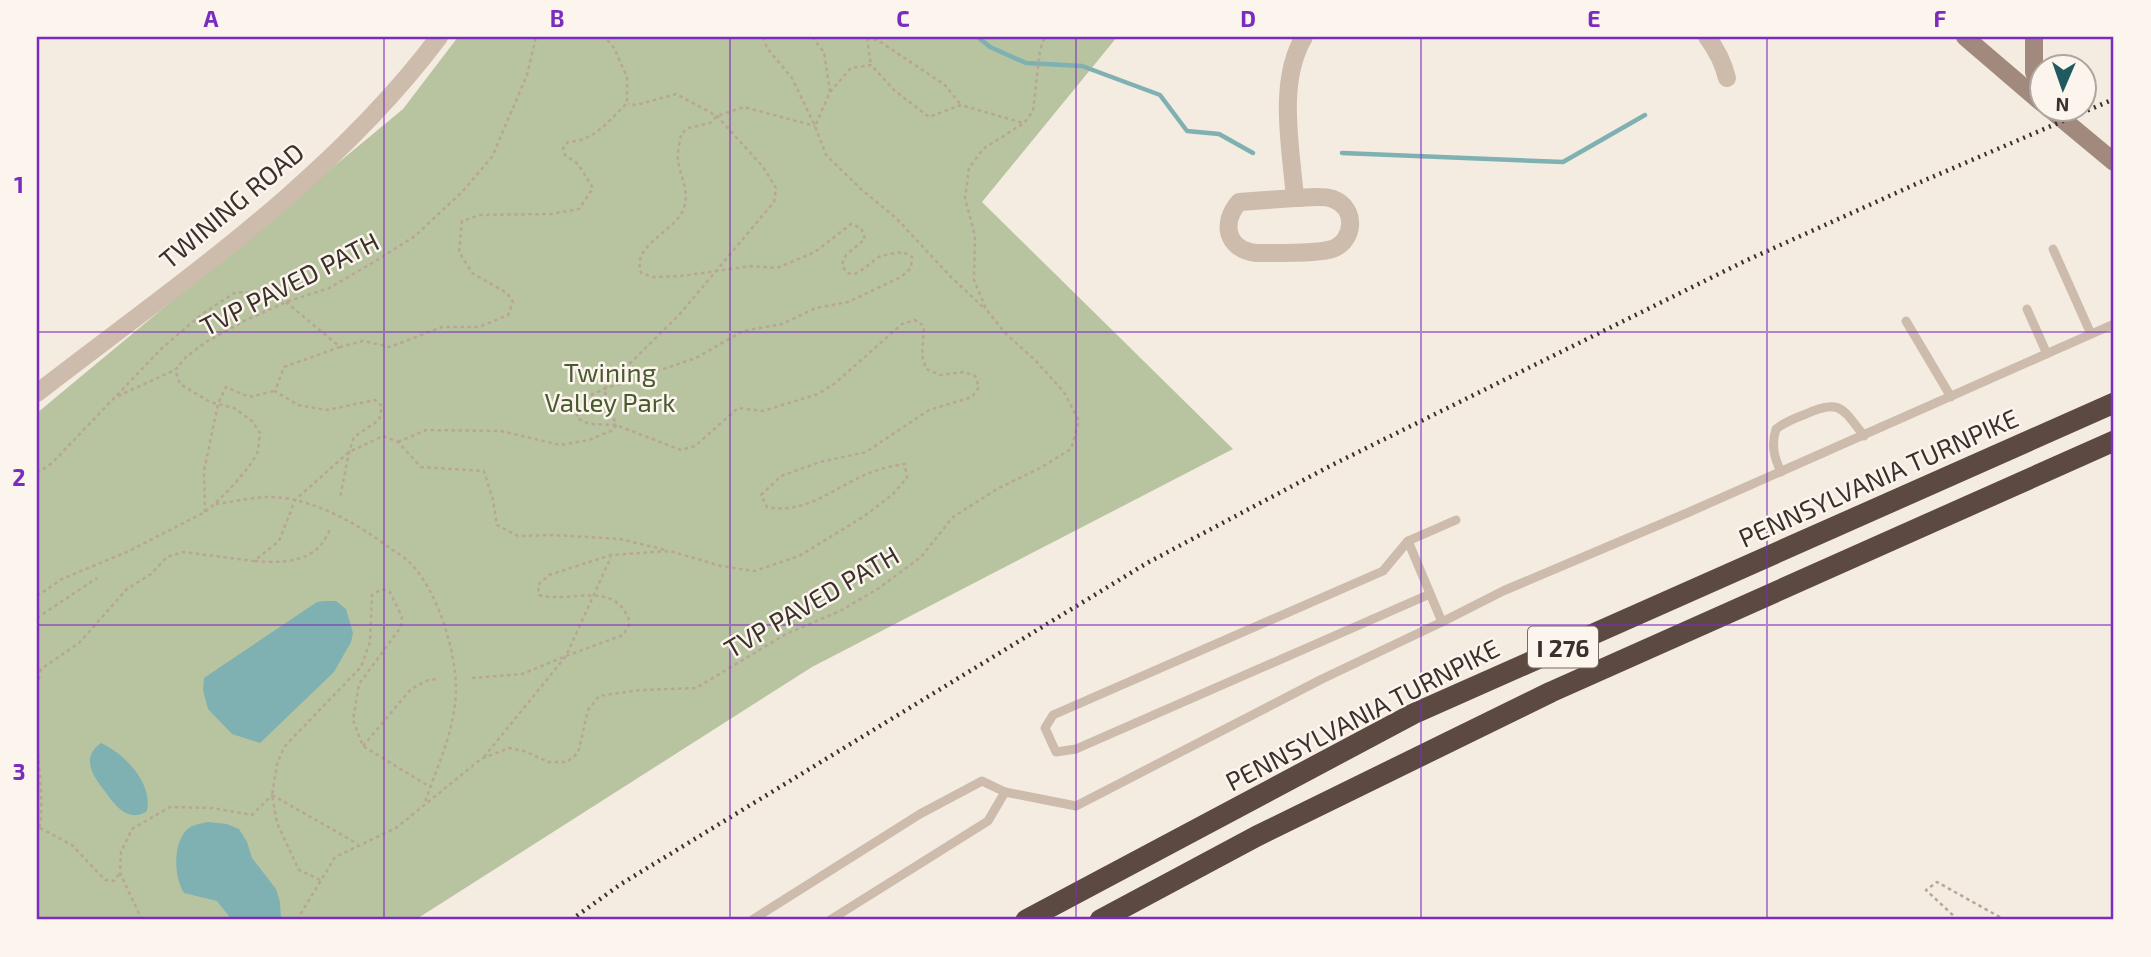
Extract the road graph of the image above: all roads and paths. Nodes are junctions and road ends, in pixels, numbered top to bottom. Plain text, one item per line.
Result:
1 (439, 37) edge
2 (536, 37) edge
3 (606, 37) edge
4 (763, 37) edge
5 (812, 37) edge
6 (867, 37) edge
7 (1045, 37) edge
8 (1304, 37) edge
9 (1707, 37) edge
10 (1976, 39) edge
11 (871, 65) junction
12 (1727, 78) dead end
13 (2028, 88) edge
14 (830, 92) junction
15 (627, 103) junction
16 (961, 105) junction
17 (717, 116) junction
18 (2066, 122) edge
19 (1024, 123) junction
20 (815, 126) junction
21 (2114, 162) edge
22 (1295, 198) junction
23 (2053, 249) dead end
24 (716, 270) junction
25 (286, 302) junction
26 (985, 309) junction
27 (2027, 309) dead end
28 (1906, 321) dead end
29 (2114, 324) edge
30 (2091, 334) junction
31 (340, 347) junction
32 (2047, 354) junction
33 (175, 370) junction
34 (604, 389) junction
35 (275, 391) junction
36 (37, 393) edge
37 (116, 397) junction
38 (1951, 397) junction
39 (2114, 403) edge
40 (218, 404) junction
41 (616, 425) junction
42 (1864, 436) junction
43 (2114, 441) edge
44 (398, 442) junction
45 (349, 452) junction
46 (1781, 472) junction
47 (37, 473) edge
48 (340, 499) dead end
49 (295, 500) junction
50 (215, 504) junction
51 (205, 512) junction
52 (1456, 520) dead end
53 (330, 530) dead end
54 (1408, 541) junction
55 (670, 551) junction
56 (611, 555) junction
57 (254, 561) junction
58 (97, 578) dead end
59 (1430, 594) junction
60 (37, 596) edge
61 (594, 596) junction
62 (37, 618) edge
63 (1442, 622) junction
64 (566, 656) junction
65 (472, 678) dead end
66 (439, 679) dead end
67 (37, 686) edge
68 (37, 740) edge
69 (363, 746) junction
70 (481, 759) junction
71 (430, 787) junction
72 (1005, 792) junction
73 (272, 795) junction
74 (424, 805) junction
75 (40, 828) junction
76 (37, 833) edge
77 (359, 845) junction
78 (120, 873) junction
79 (320, 880) junction
80 (142, 920) edge
81 (297, 920) edge
82 (752, 920) edge
83 (831, 920) edge
84 (1026, 920) edge
85 (1100, 920) edge
86 (1958, 920) edge
87 (2005, 920) edge

1 - 36 street, TWINING ROAD
2 - 25 path, TVP PAVED PATH
3 - 15 path
4 - 20 path
5 - 14 path
6 - 11 path
6 - 16 path
7 - 19 path
8 - 22 street
9 - 12 street
10 - 13 main road
11 - 14 path
11 - 16 path
14 - 20 path
15 - 17 path
15 - 31 path
16 - 19 path
17 - 20 path
17 - 24 path
17 - 24 path
18 - 21 main road
19 - 26 path, TVP PAVED PATH
20 - 26 path
22 - 22 street
23 - 30 lane
24 - 34 path
24 - 34 path
25 - 31 path
25 - 33 path, TVP PAVED PATH
25 - 37 path
26 - 70 path, TVP PAVED PATH
27 - 32 lane
28 - 38 lane
29 - 30 lane
30 - 32 lane
31 - 35 path
32 - 38 lane
33 - 37 path, TVP PAVED PATH
33 - 40 path
34 - 41 path
34 - 41 path
35 - 40 path
35 - 45 path
37 - 47 path
38 - 42 lane
39 - 84 highway, PENNSYLVANIA TURNPIKE / I 276
40 - 50 path
40 - 51 path
41 - 44 path
41 - 55 path
42 - 46 lane
42 - 46 lane
43 - 85 highway, I 276
44 - 45 path
44 - 55 path
45 - 48 path
45 - 49 path
46 - 63 lane
49 - 50 path
49 - 57 path
49 - 71 path
50 - 51 path
51 - 60 path
52 - 54 lane
53 - 57 path
54 - 59 lane
54 - 59 lane
55 - 56 path
56 - 61 path
56 - 61 path
57 - 67 path
58 - 62 path
59 - 63 lane
61 - 64 path
61 - 64 path
63 - 72 lane
64 - 65 path
64 - 70 path
66 - 69 path
68 - 75 path
69 - 71 path
69 - 73 path
70 - 74 path, TVP PAVED PATH
71 - 74 path
72 - 82 lane
72 - 83 lane
73 - 77 path
73 - 78 path
73 - 79 path
74 - 77 path, TVP PAVED PATH
75 - 76 path
75 - 78 path
77 - 79 path, TVP PAVED PATH
78 - 80 path
79 - 81 path, TVP PAVED PATH
86 - 87 path

